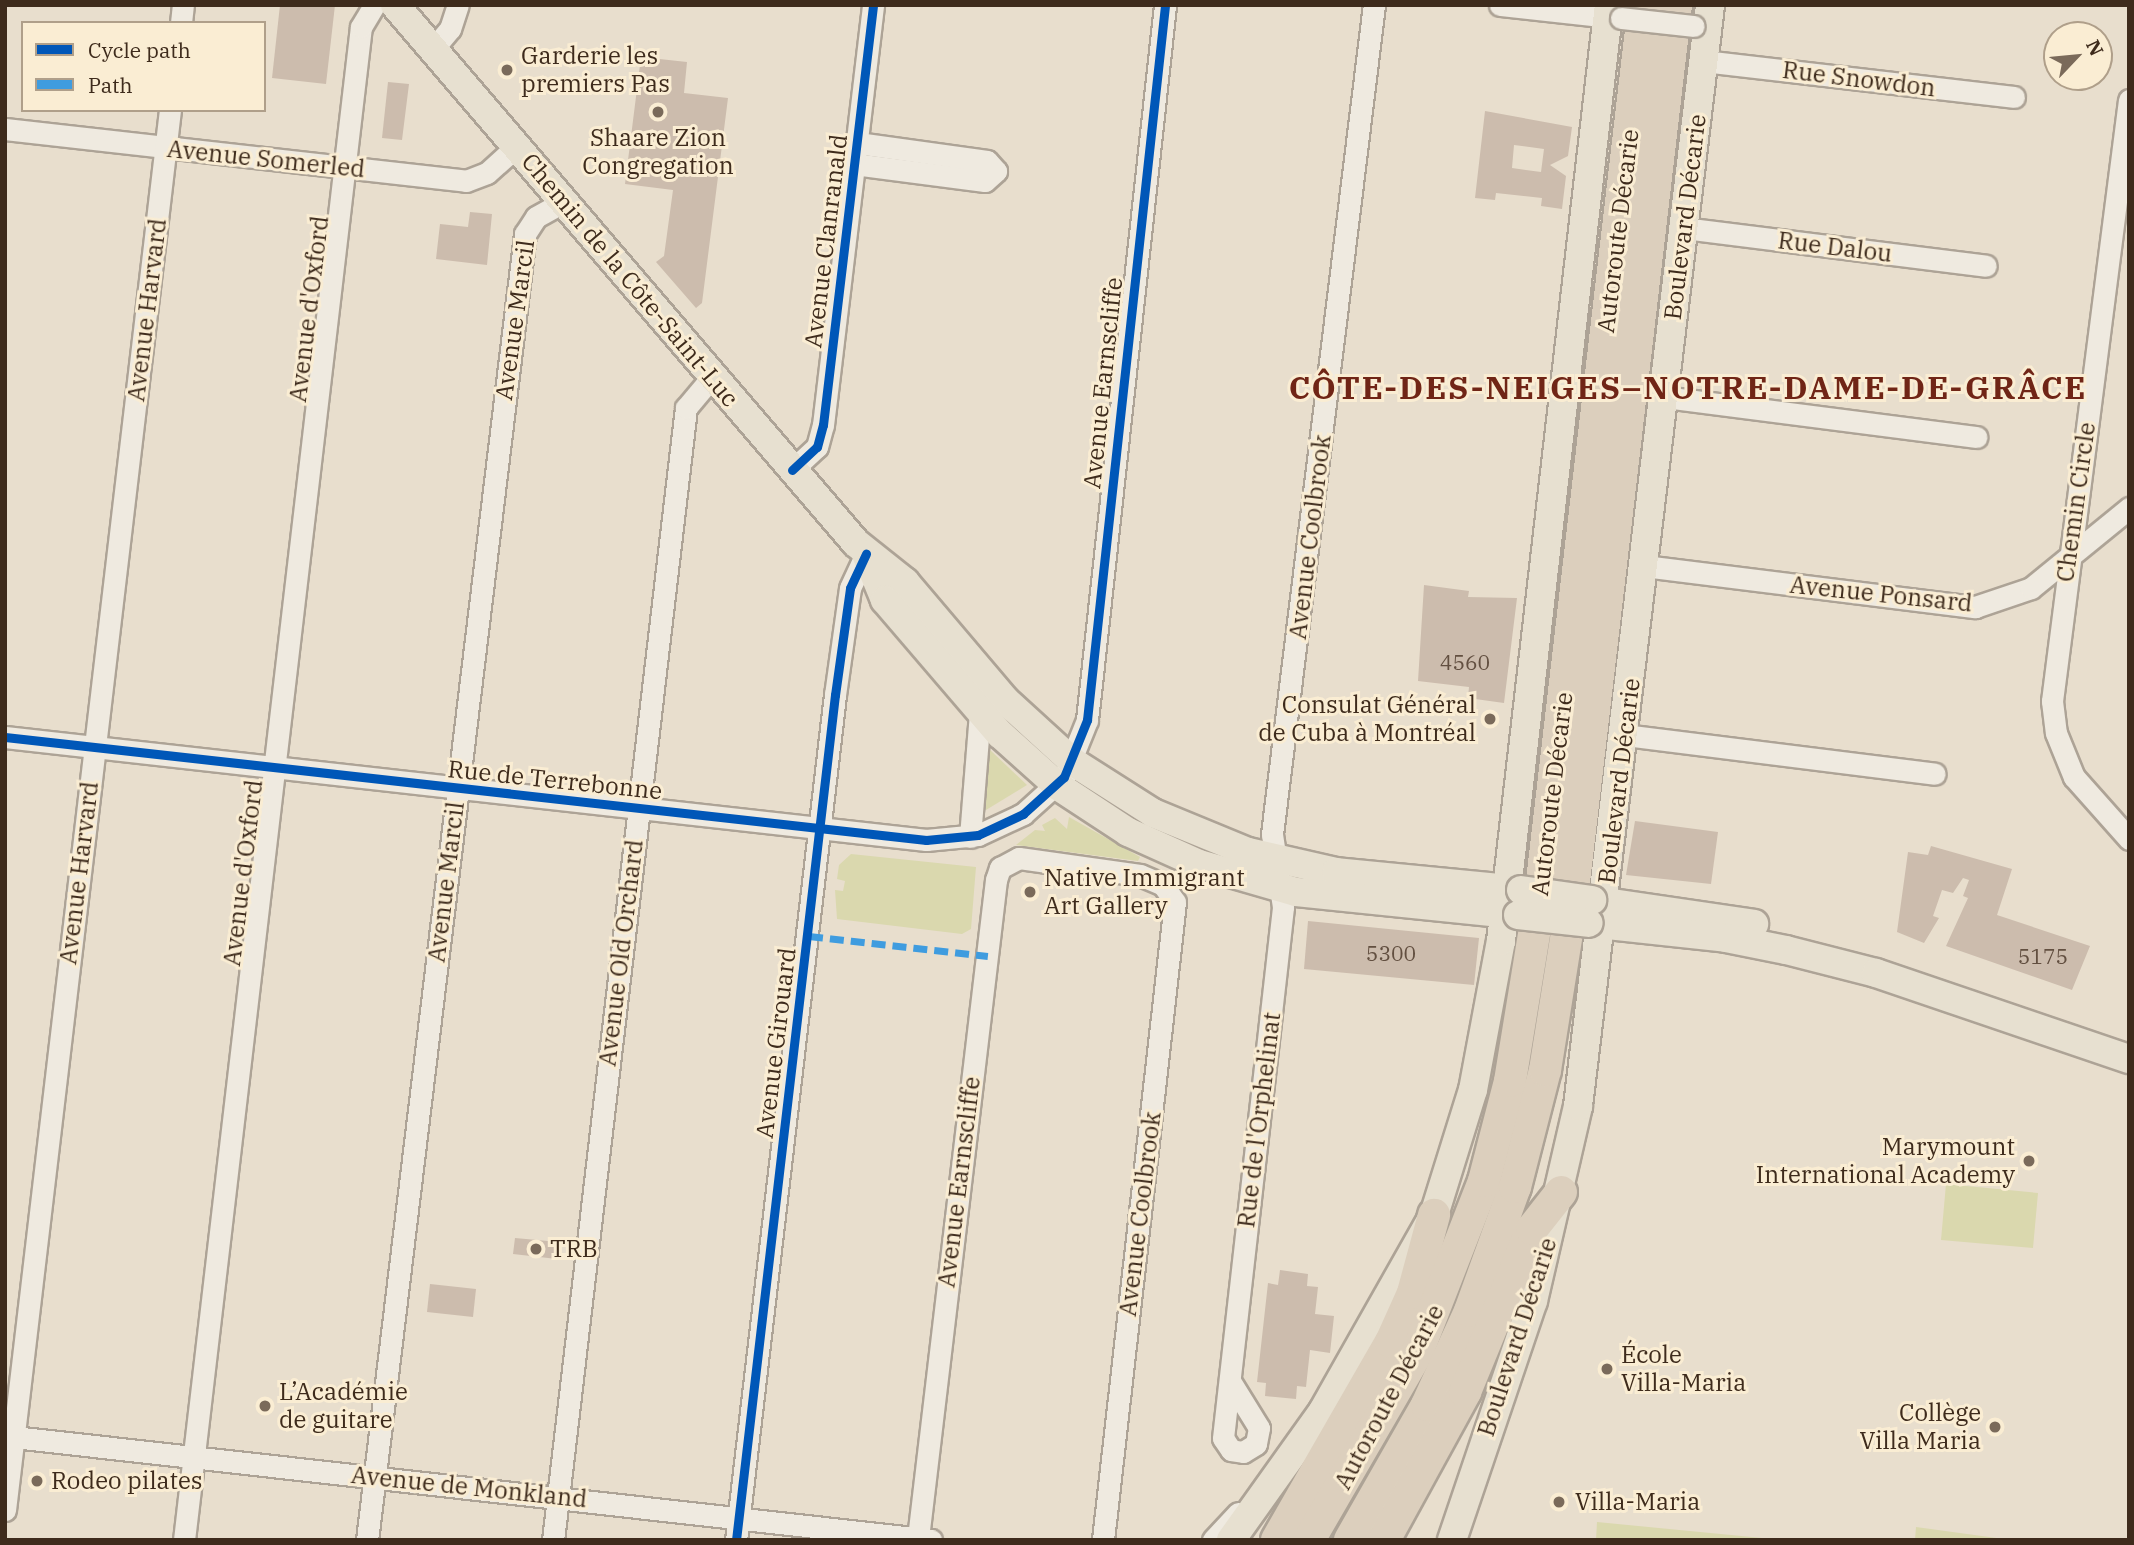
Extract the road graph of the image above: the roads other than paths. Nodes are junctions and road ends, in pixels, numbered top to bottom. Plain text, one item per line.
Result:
1 (374, 5) edge
2 (395, 5) edge
3 (458, 5) edge
4 (873, 5) edge
5 (1165, 5) edge
6 (1374, 5) edge
7 (1500, 5) edge
8 (1621, 11) edge
9 (1697, 16) edge
10 (433, 49) junction
11 (1703, 61) junction
12 (2014, 97) dead end
13 (2129, 100) edge
14 (170, 112) edge
15 (5, 129) edge
16 (516, 147) junction
17 (166, 148) junction
18 (856, 154) junction
19 (345, 167) junction
20 (2124, 177) edge
21 (563, 202) junction
22 (1683, 228) junction
23 (1986, 265) dead end
24 (712, 377) junction
25 (1664, 397) junction
26 (1976, 437) dead end
27 (792, 470) junction
28 (2129, 508) edge
29 (866, 554) junction
30 (2069, 558) junction
31 (1644, 566) junction
32 (980, 712) junction
33 (1624, 735) junction
34 (5, 737) edge
35 (94, 747) junction
36 (1073, 762) junction
37 (275, 768) junction
38 (1935, 774) dead end
39 (1058, 786) junction
40 (458, 789) junction
41 (638, 809) junction
42 (820, 829) junction
43 (970, 837) junction
44 (2129, 839) edge
45 (1274, 859) junction
46 (1281, 889) junction
47 (1169, 890) joint
48 (1512, 902) junction
49 (1597, 912) junction
50 (2129, 1059) edge
51 (1562, 1192) junction
52 (1434, 1215) junction
53 (1230, 1381) dead end
54 (9, 1437) edge
55 (194, 1457) junction
56 (1283, 1466) junction
57 (374, 1476) junction
58 (558, 1497) junction
59 (5, 1510) edge
60 (739, 1517) junction
61 (925, 1539) edge
62 (184, 1540) edge
63 (367, 1540) edge
64 (553, 1540) edge
65 (736, 1540) edge
66 (1103, 1540) edge
67 (1213, 1540) edge
68 (1231, 1540) edge
69 (1278, 1540) edge
70 (1309, 1540) edge
71 (1350, 1540) edge
72 (1384, 1540) edge
73 (1452, 1540) edge

1 - 19 street, Avenue d'Oxford
2 - 10 main road, Chemin de la Côte-Saint-Luc
3 - 10 street
4 - 18 street, Avenue Clanranald
5 - 36 street, Avenue Earnscliffe
6 - 45 street, Avenue Coolbrook
7 - 8 street
8 - 9 street, bridge
8 - 48 main road
8 - 70 highway, Autoroute Décarie
9 - 11 main road, Boulevard Décarie
9 - 71 highway, Autoroute Décarie
10 - 16 main road, Chemin de la Côte-Saint-Luc
11 - 12 street, Rue Snowdon
11 - 22 main road, Boulevard Décarie
13 - 20 street, Chemin Circle
14 - 17 street, Avenue Harvard
15 - 17 street, Avenue Somerled
16 - 19 street, Avenue Somerled
16 - 21 main road, Chemin de la Côte-Saint-Luc
17 - 19 street, Avenue Somerled
17 - 35 street, Avenue Harvard
18 - 18 street
18 - 27 street, Avenue Clanranald
19 - 37 street, Avenue d'Oxford
20 - 30 street, Chemin Circle
21 - 24 main road, Chemin de la Côte-Saint-Luc
21 - 40 street, Avenue Marcil
22 - 23 street, Rue Dalou
22 - 25 main road, Boulevard Décarie
24 - 27 main road, Chemin de la Côte-Saint-Luc
24 - 41 street, Avenue Old Orchard
25 - 26 street
25 - 31 main road, Boulevard Décarie
27 - 29 main road, Chemin de la Côte-Saint-Luc
28 - 30 street, Avenue Ponsard
29 - 32 main road, Chemin de la Côte-Saint-Luc
29 - 36 main road, Chemin de la Côte-Saint-Luc
29 - 42 street, Avenue Girouard
30 - 31 street, Avenue Ponsard
30 - 44 street, Chemin Circle
31 - 33 main road, Boulevard Décarie
32 - 39 main road, Chemin de la Côte-Saint-Luc
32 - 43 street
33 - 38 street
33 - 49 main road, Boulevard Décarie
34 - 35 street, Rue de Terrebonne
35 - 37 street, Rue de Terrebonne
35 - 54 street, Avenue Harvard
36 - 39 street, Rue de Terrebonne
36 - 45 main road, Chemin de la Côte-Saint-Luc
37 - 40 street, Rue de Terrebonne
37 - 55 street, Avenue d'Oxford
39 - 43 street, Rue de Terrebonne
39 - 46 main road, Chemin de la Côte-Saint-Luc
40 - 41 street, Rue de Terrebonne
40 - 57 street, Avenue Marcil
41 - 42 street, Rue de Terrebonne
41 - 58 street, Avenue Old Orchard
42 - 43 street, Rue de Terrebonne
42 - 60 street, Avenue Girouard
45 - 46 street, Rue de l'Orphelinat
45 - 48 main road, Chemin de la Côte-Saint-Luc
46 - 48 main road, Chemin de la Côte-Saint-Luc
46 - 53 street, Rue de l'Orphelinat
47 - 61 street, Avenue Earnscliffe
47 - 66 street, Avenue Coolbrook
48 - 49 main road, Chemin de la Côte-Saint-Luc, bridge
48 - 52 main road
49 - 50 main road, Chemin de la Côte-Saint-Luc
49 - 51 main road, Boulevard Décarie
51 - 72 highway
51 - 73 main road, Boulevard Décarie
52 - 56 main road
52 - 69 highway
54 - 55 street, Avenue de Monkland
54 - 59 street, Avenue Harvard
55 - 57 street, Avenue de Monkland
55 - 62 street, Avenue d'Oxford
56 - 67 street
56 - 68 main road
57 - 58 street, Avenue de Monkland
57 - 63 street, Avenue Marcil
58 - 60 street, Avenue de Monkland
58 - 64 street, Avenue Old Orchard
60 - 61 street, Avenue de Monkland
60 - 65 street, Avenue Girouard

